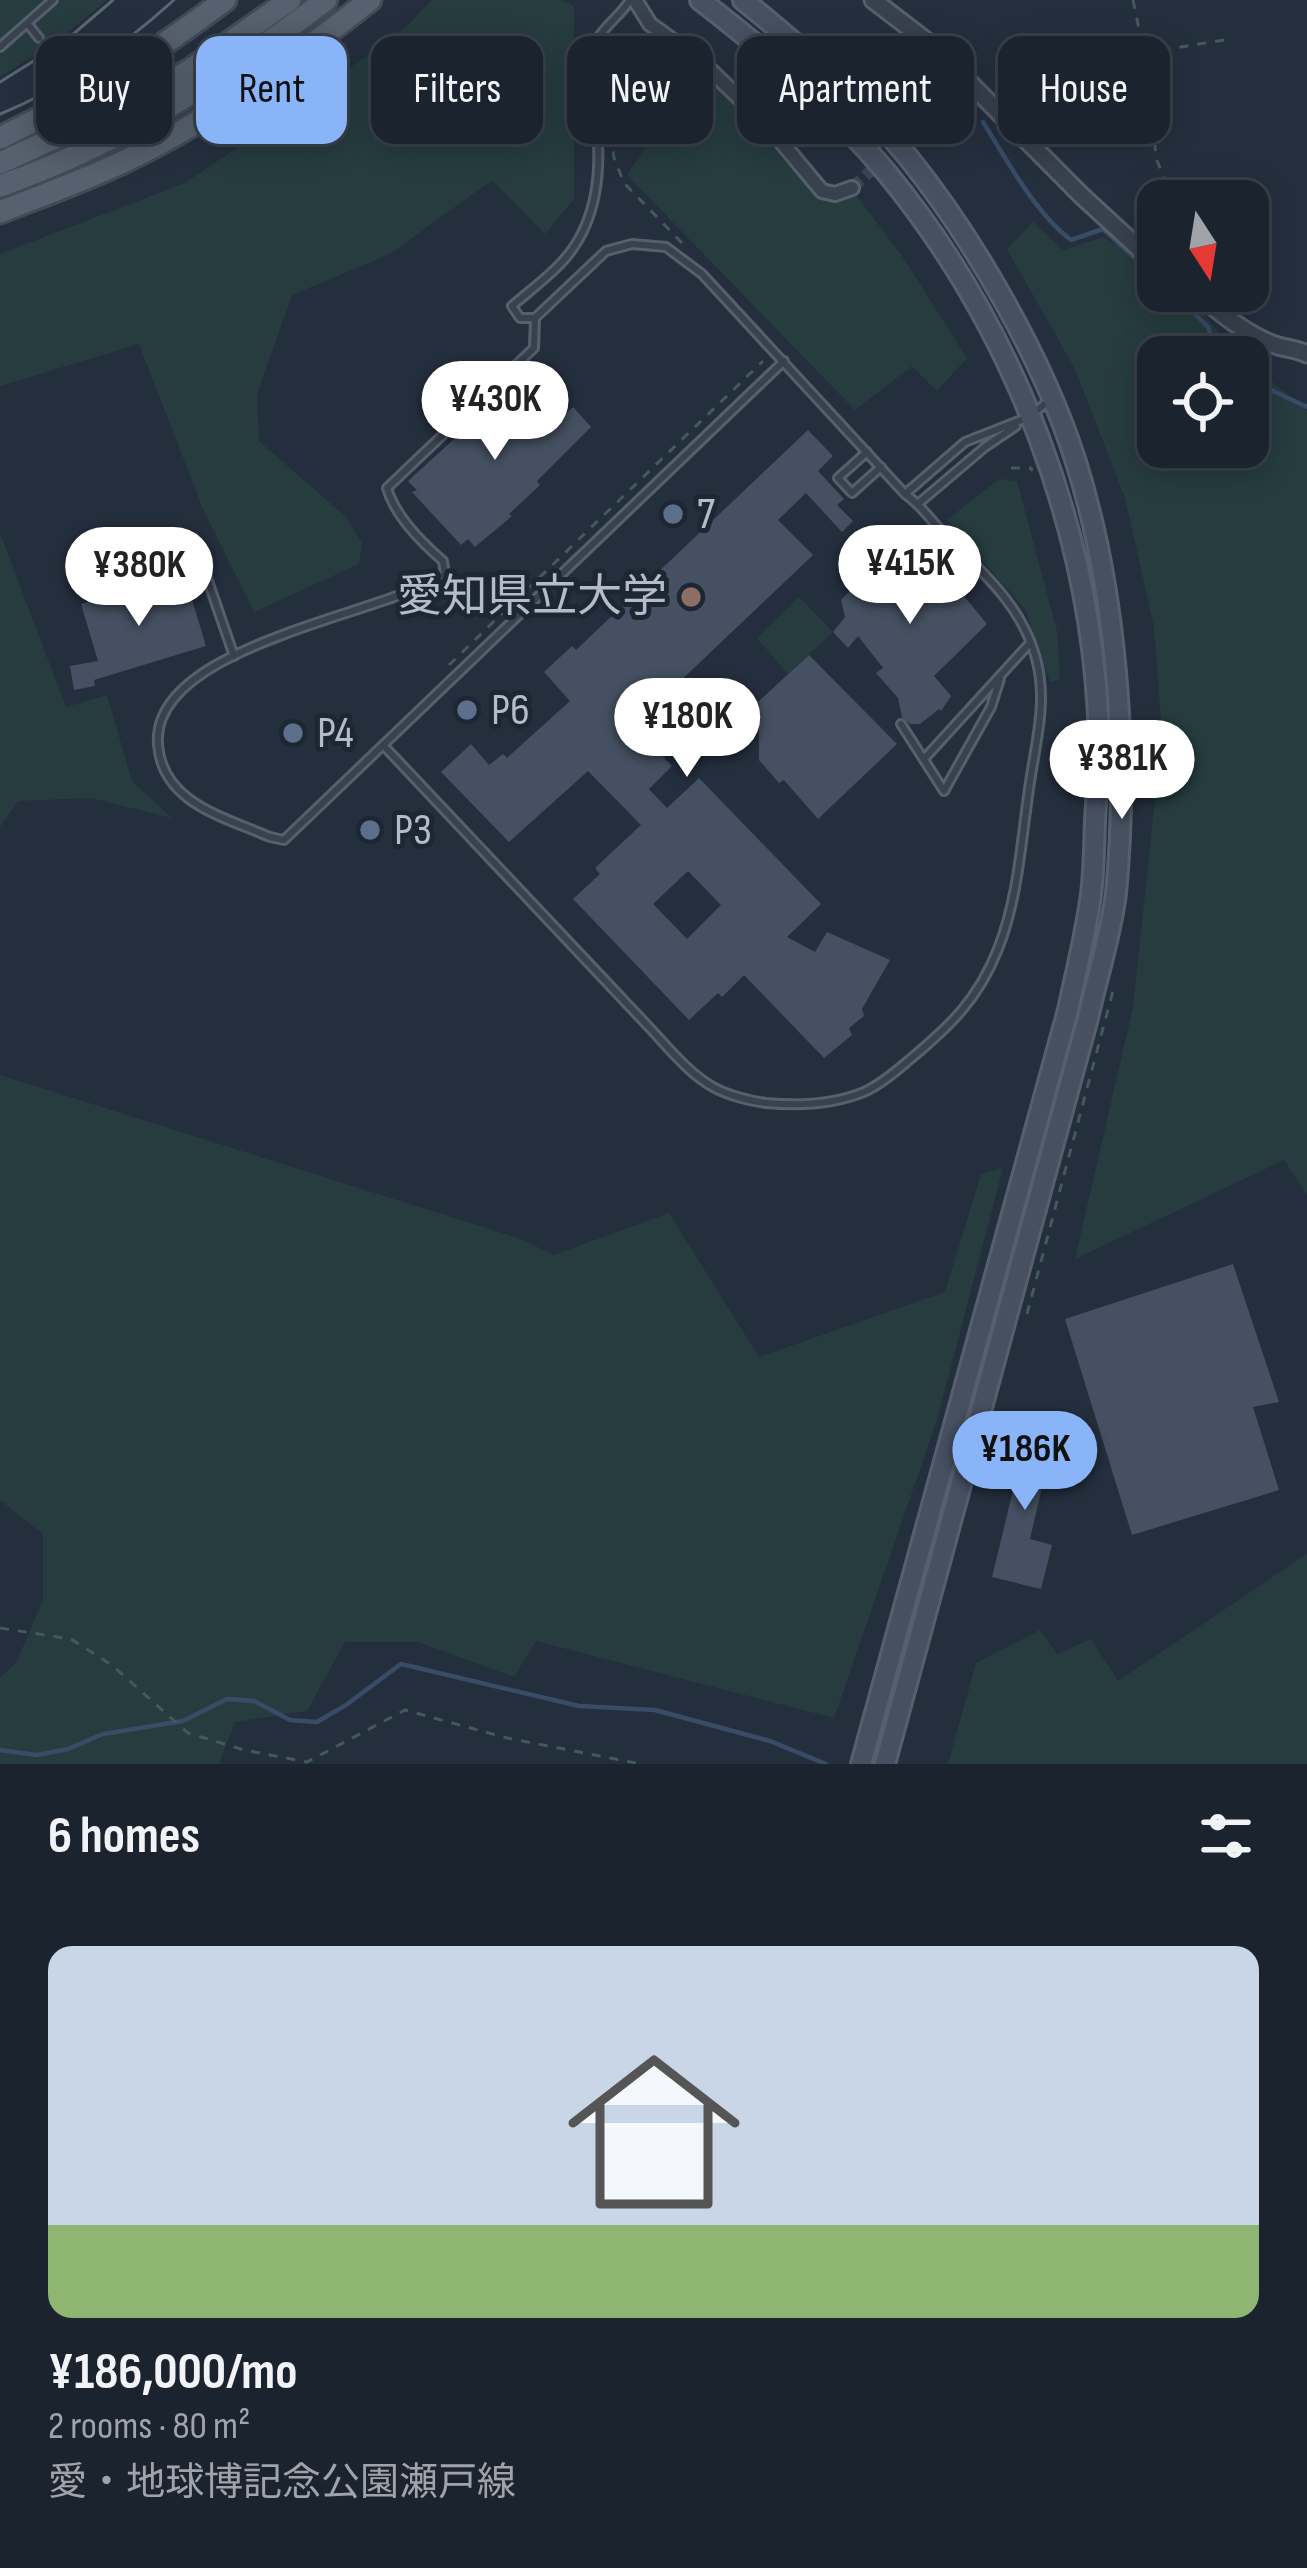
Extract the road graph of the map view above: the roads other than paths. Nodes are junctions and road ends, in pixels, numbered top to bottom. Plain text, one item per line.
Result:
1 (53, 0) edge
2 (225, 0) edge
3 (290, 0) edge
4 (326, 0) edge
5 (370, 0) edge
6 (633, 0) edge
7 (700, 0) edge
8 (743, 0) edge
9 (873, 0) edge
10 (27, 23) junction
11 (37, 36) edge
12 (920, 36) edge
13 (0, 47) edge
14 (974, 88) edge
15 (0, 138) edge
16 (0, 163) edge
17 (0, 186) edge
18 (852, 188) dead end
19 (0, 212) edge
20 (1137, 247) edge
21 (1222, 312) edge
22 (535, 318) junction
23 (1307, 354) edge
24 (784, 361) junction
25 (1052, 398) junction
26 (1029, 417) junction
27 (867, 452) junction
28 (880, 467) junction
29 (905, 494) junction
30 (919, 503) junction
31 (198, 552) dead end
32 (1030, 643) junction
33 (234, 656) junction
34 (1000, 679) junction
35 (901, 724) dead end
36 (383, 745) junction
37 (924, 759) junction
38 (861, 1763) edge
39 (885, 1764) edge

1 - 10 lane
2 - 15 main road
3 - 16 main road
4 - 17 main road
5 - 19 main road
6 - 18 street
6 - 22 lane
7 - 26 main road
8 - 25 main road
9 - 12 street
10 - 11 lane
10 - 13 lane
14 - 20 street
21 - 23 street
22 - 24 lane
22 - 33 lane
24 - 27 lane
24 - 36 lane
25 - 26 lane
25 - 39 main road
26 - 29 lane
26 - 30 lane
26 - 38 main road
27 - 28 lane
27 - 28 lane
28 - 29 lane
29 - 30 lane
30 - 32 lane
31 - 33 lane
32 - 34 lane
32 - 36 lane
33 - 36 lane
34 - 37 lane
34 - 37 lane
35 - 37 lane

